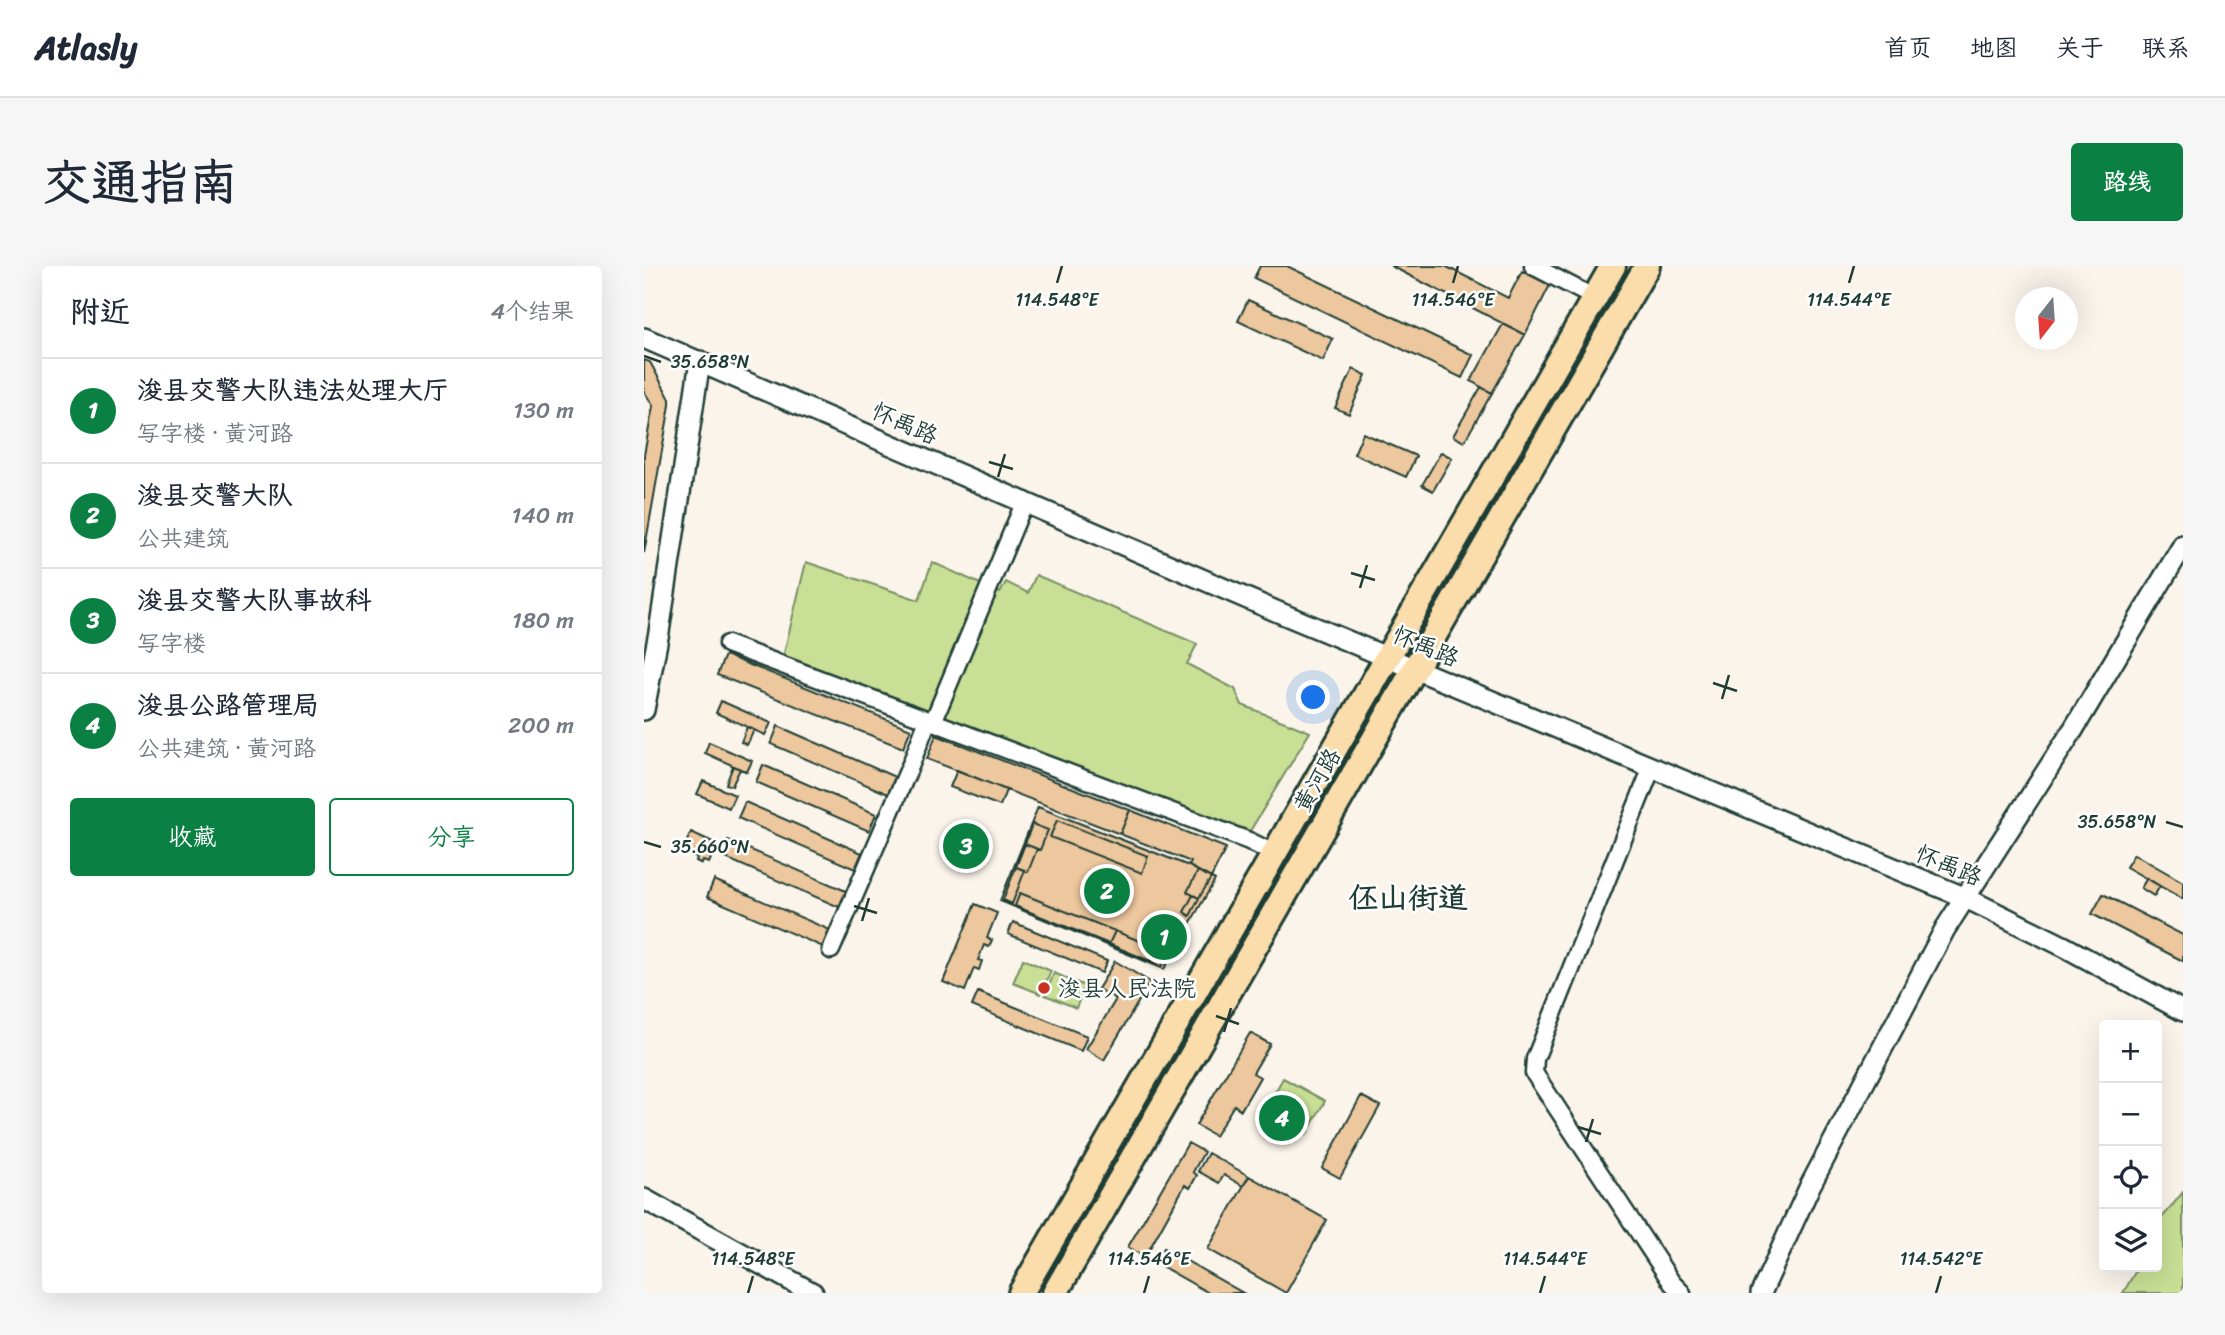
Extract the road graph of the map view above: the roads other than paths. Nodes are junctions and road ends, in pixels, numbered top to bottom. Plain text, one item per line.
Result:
1 (1533, 266) edge
2 (1613, 266) edge
3 (1647, 266) edge
4 (1595, 298) junction
5 (644, 338) edge
6 (700, 362) junction
7 (1025, 501) junction
8 (2183, 545) edge
9 (727, 644) dead end
10 (1388, 657) junction
11 (1415, 668) junction
12 (644, 710) edge
13 (931, 721) junction
14 (1652, 767) junction
15 (1275, 854) junction
16 (1966, 898) junction
17 (831, 950) dead end
18 (2183, 1011) edge
19 (644, 1199) edge
20 (813, 1293) edge
21 (1021, 1293) edge
22 (1055, 1293) edge
23 (1682, 1293) edge
24 (1761, 1293) edge

1 - 4 street
2 - 4 main road, 黄河路
3 - 11 main road, 黄河路
4 - 10 main road, 黄河路
5 - 6 street, 怀禹路
6 - 7 street, 怀禹路
6 - 12 street
7 - 10 street, 怀禹路
7 - 13 street
8 - 16 street
9 - 13 street
10 - 11 street, 怀禹路
10 - 15 main road, 黄河路
11 - 14 street, 怀禹路
11 - 22 main road, 黄河路
13 - 15 street
13 - 17 street
14 - 16 street, 怀禹路
14 - 23 street
15 - 21 main road, 黄河路
16 - 18 street, 怀禹路
16 - 24 street
19 - 20 street

